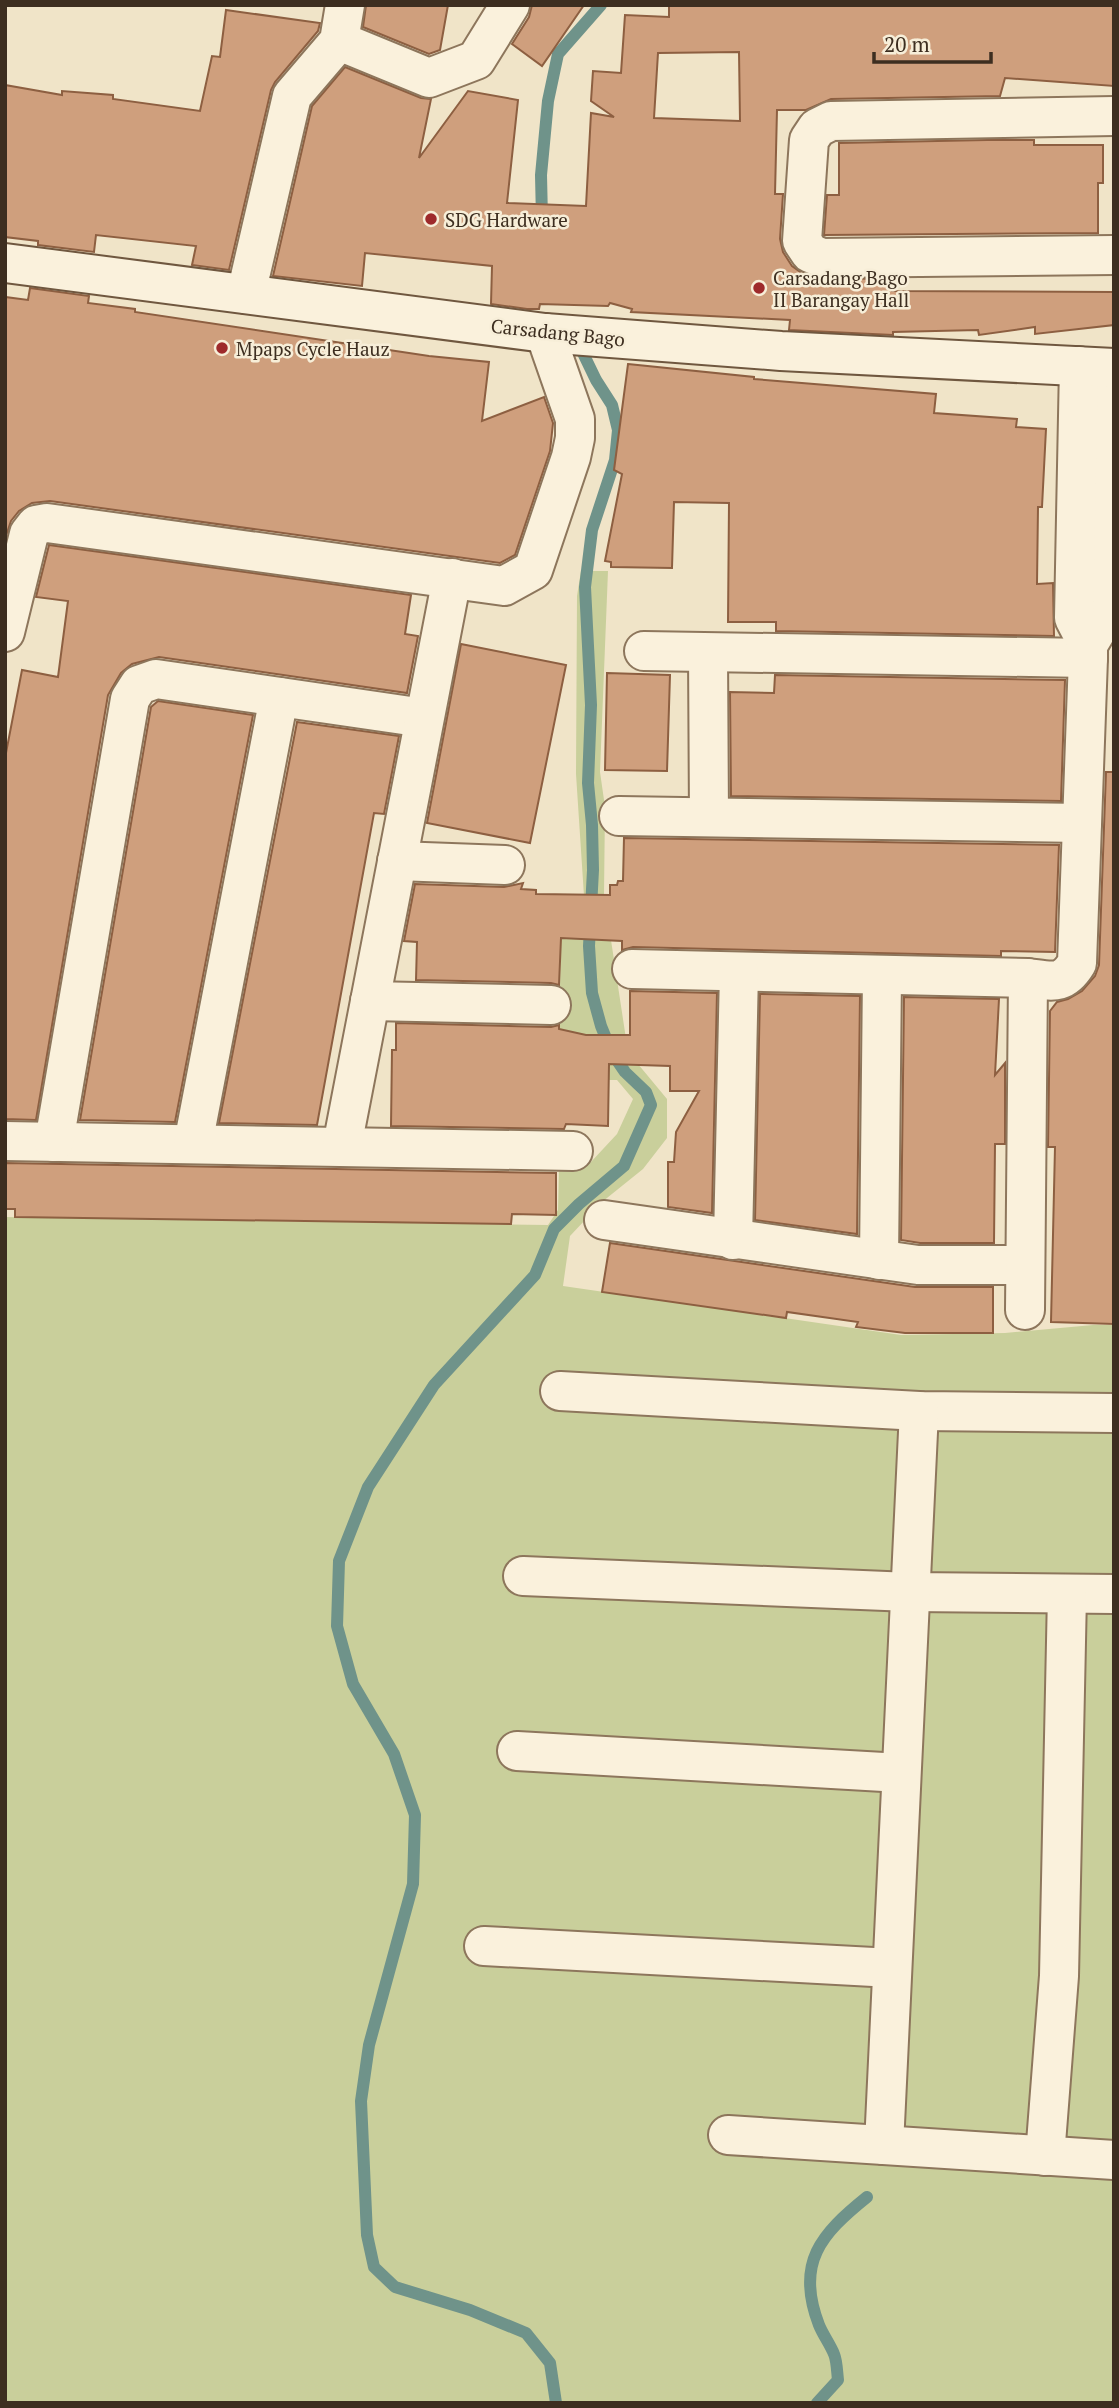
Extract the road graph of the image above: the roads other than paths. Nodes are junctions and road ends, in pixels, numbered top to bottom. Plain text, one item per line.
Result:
1 (510, 5) edge
2 (342, 23) edge
3 (1114, 116) edge
4 (1114, 255) edge
5 (5, 263) edge
6 (246, 294) junction
7 (545, 332) junction
8 (1100, 368) edge
9 (452, 578) junction
10 (5, 632) edge
11 (644, 651) dead end
12 (1088, 652) junction
13 (709, 653) junction
14 (279, 697) junction
15 (424, 718) junction
16 (619, 816) dead end
17 (709, 817) junction
18 (1082, 823) junction
19 (397, 860) junction
20 (505, 865) dead end
21 (632, 969) dead end
22 (739, 972) junction
23 (882, 975) junction
24 (1028, 978) junction
25 (370, 1001) junction
26 (551, 1005) dead end
27 (5, 1141) edge
28 (54, 1142) junction
29 (193, 1144) junction
30 (342, 1146) junction
31 (573, 1151) dead end
32 (604, 1220) dead end
33 (733, 1240) junction
34 (879, 1260) junction
35 (1025, 1265) junction
36 (1026, 1310) dead end
37 (560, 1391) dead end
38 (919, 1411) junction
39 (1114, 1413) edge
40 (523, 1576) dead end
41 (910, 1592) junction
42 (1067, 1594) junction
43 (1114, 1594) edge
44 (517, 1751) dead end
45 (901, 1773) junction
46 (484, 1945) dead end
47 (892, 1968) junction
48 (728, 2135) dead end
49 (884, 2146) junction
50 (1045, 2156) junction
51 (1114, 2160) edge

1 - 2 street
2 - 6 street
3 - 4 street
5 - 6 street, Carsadang Bago
6 - 7 street, Carsadang Bago
7 - 8 street, Carsadang Bago
7 - 9 street
8 - 12 street
9 - 10 street
9 - 15 street
11 - 13 street
12 - 13 street
12 - 18 street
13 - 17 street
14 - 15 street
14 - 28 street
14 - 29 street
15 - 19 street
16 - 17 street
17 - 18 street
18 - 24 street
19 - 20 street
19 - 25 street
21 - 22 street
22 - 23 street
22 - 33 street
23 - 24 street
23 - 34 street
24 - 35 street
25 - 26 street
25 - 30 street
27 - 28 street
28 - 29 street
29 - 30 street
30 - 31 street
32 - 33 street
33 - 34 street
34 - 35 street
35 - 36 street
37 - 38 street
38 - 39 street
38 - 41 street
40 - 41 street
41 - 42 street
41 - 45 street
42 - 43 street
42 - 50 street
44 - 45 street
45 - 47 street
46 - 47 street
47 - 49 street
48 - 49 street
49 - 50 street
50 - 51 street

